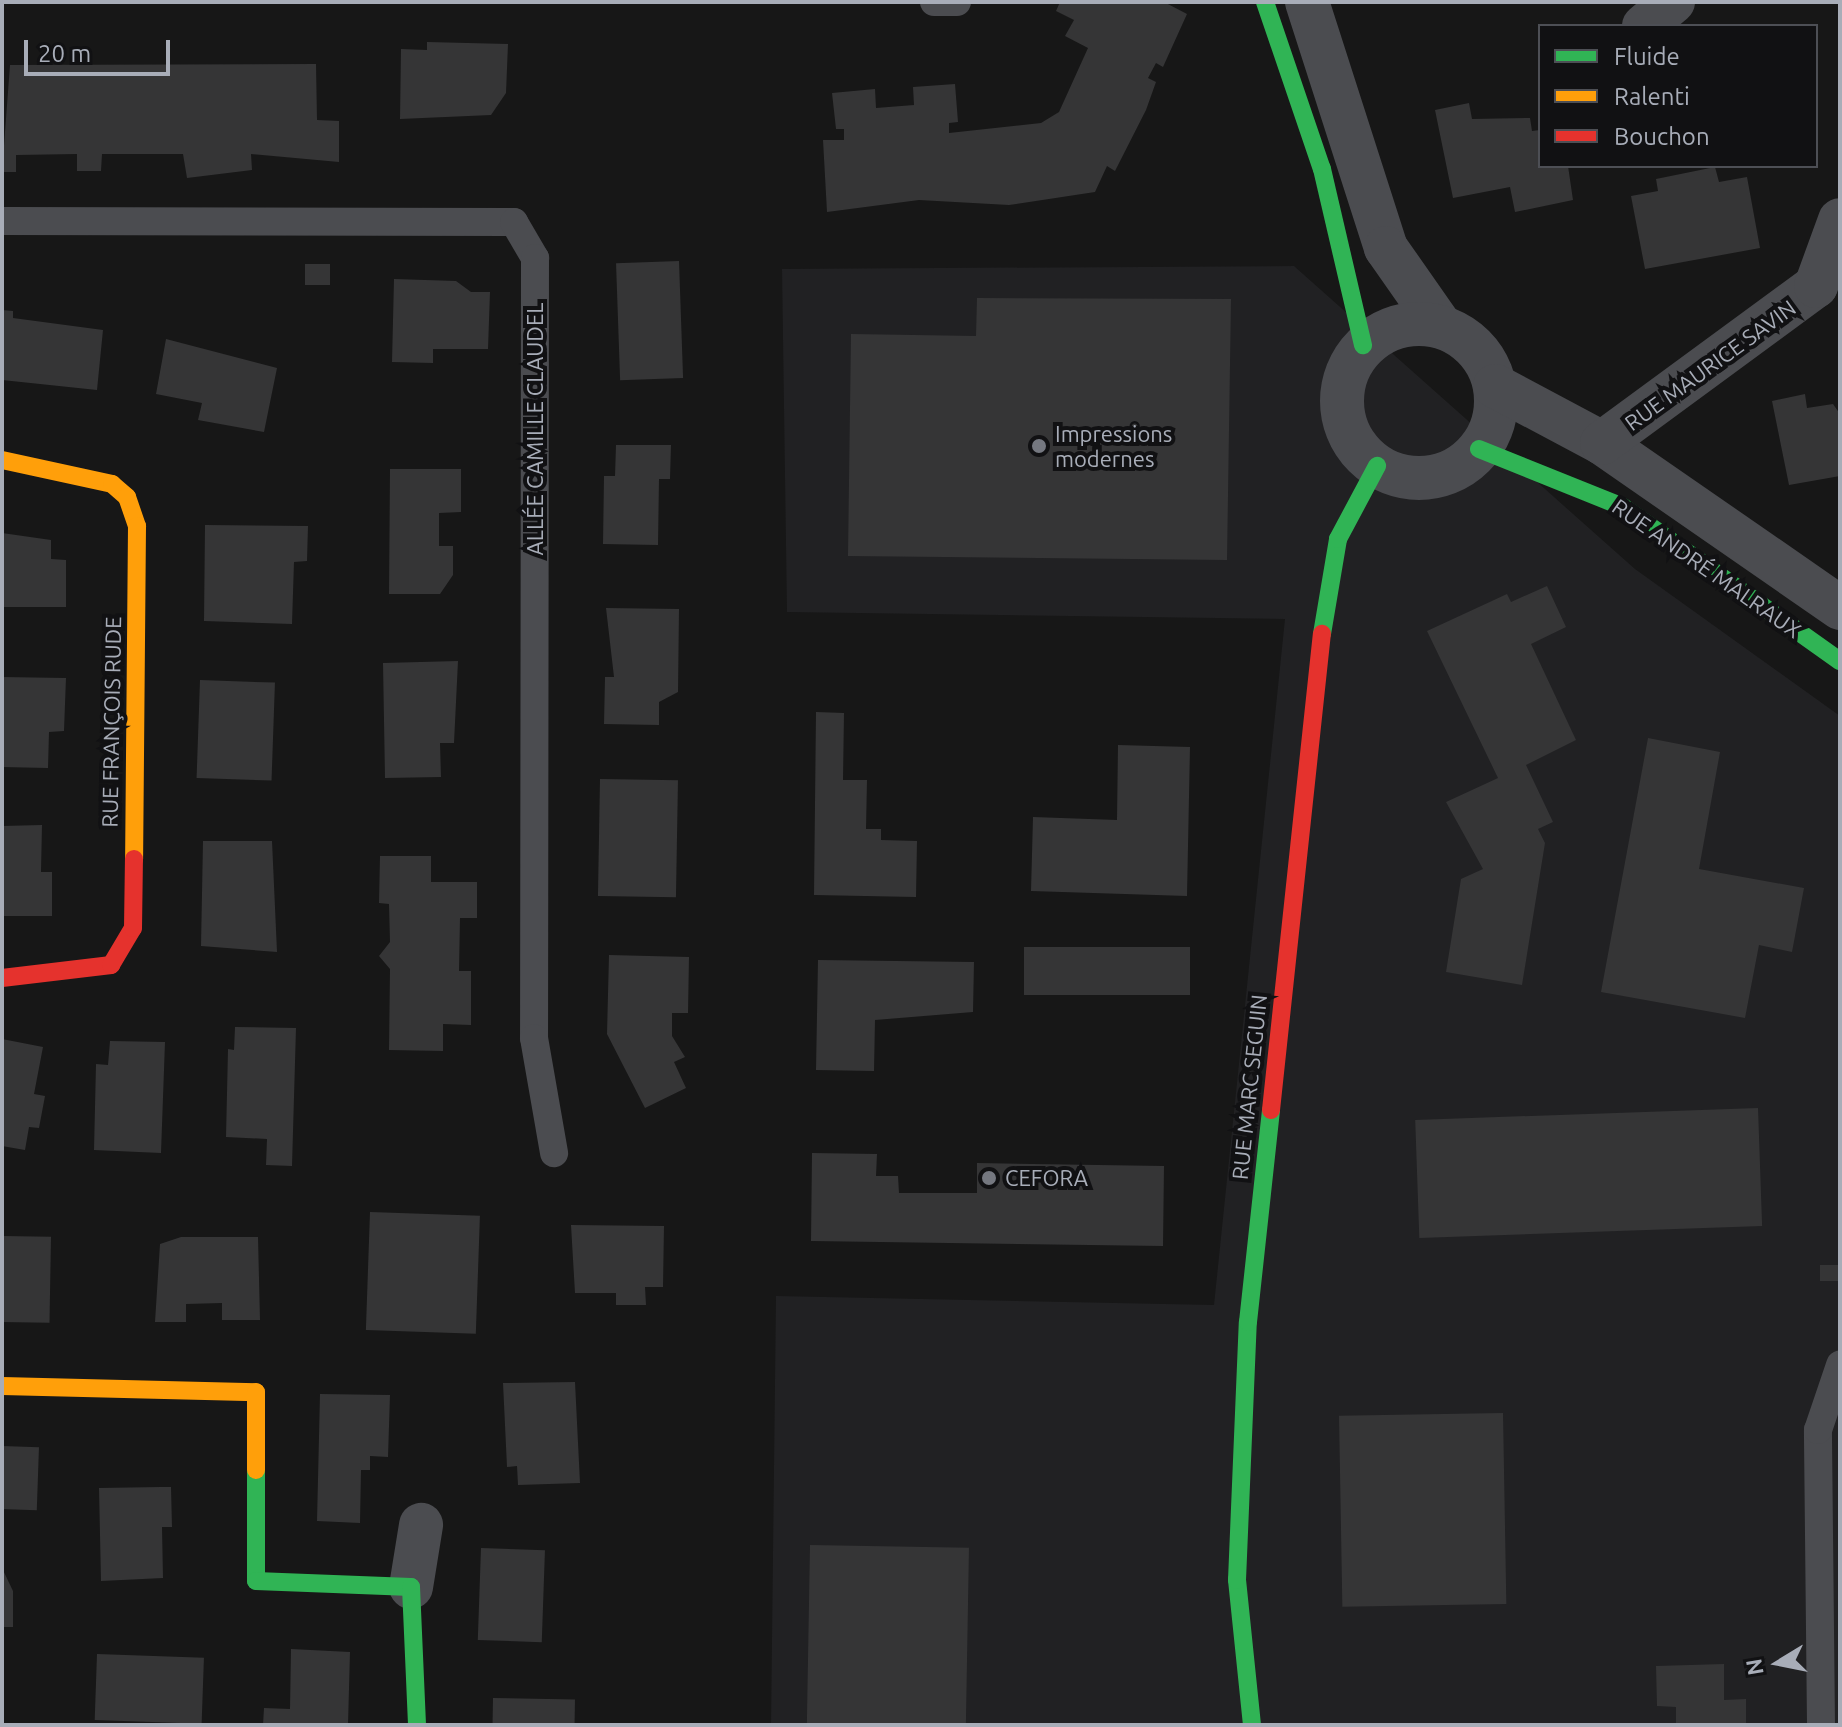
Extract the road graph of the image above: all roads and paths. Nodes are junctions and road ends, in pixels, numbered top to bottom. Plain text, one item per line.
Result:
1 (934, 2) edge
2 (957, 2) edge
3 (1265, 2) edge
4 (1307, 2) edge
5 (1673, 2) edge
6 (1646, 24) edge
7 (1840, 220) edge
8 (2, 221) edge
9 (1828, 294) edge
10 (1440, 325) junction
11 (1363, 345) junction
12 (1495, 386) junction
13 (1602, 443) junction
14 (1479, 449) junction
15 (2, 460) edge
16 (1377, 466) junction
17 (1840, 608) edge
18 (1840, 661) edge
19 (2, 978) edge
20 (554, 1153) dead end
21 (1840, 1365) edge
22 (2, 1386) edge
23 (421, 1525) dead end
24 (411, 1587) junction
25 (417, 1725) edge
26 (1252, 1725) edge
27 (1821, 1725) edge

1 - 2 lane
3 - 11 street
4 - 10 street
5 - 6 street
7 - 9 street, RUE MAURICE SAVIN
8 - 20 lane, ALLÉE CAMILLE CLAUDEL
9 - 13 street, RUE MAURICE SAVIN
10 - 11 street
10 - 12 street
11 - 16 street
12 - 13 street, RUE ANDRÉ MALRAUX
12 - 14 street
13 - 17 street, RUE ANDRÉ MALRAUX
14 - 16 street
14 - 18 street, RUE ANDRÉ MALRAUX
15 - 19 street, RUE FRANÇOIS RUDE
16 - 26 street, RUE MARC SEGUIN
21 - 27 lane
22 - 24 street
23 - 24 street
24 - 25 street

